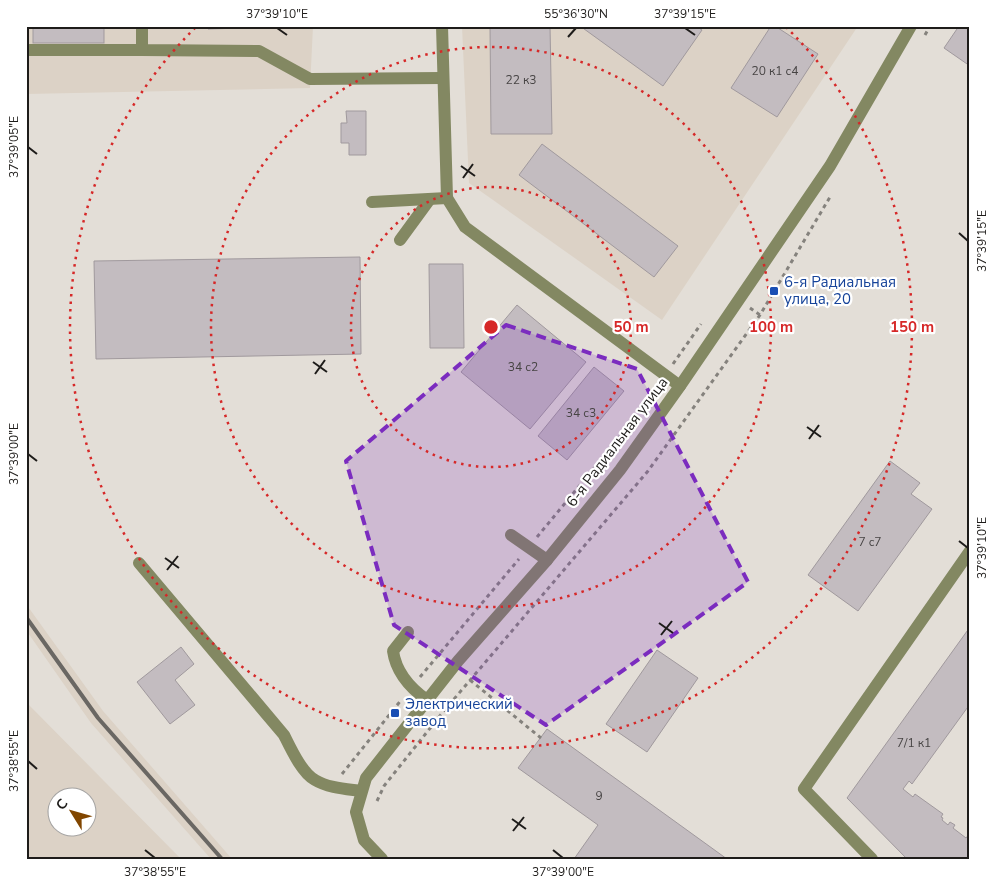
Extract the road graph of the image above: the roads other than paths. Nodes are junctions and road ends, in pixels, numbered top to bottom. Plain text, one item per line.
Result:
1 (142, 26) edge
2 (442, 26) edge
3 (911, 26) edge
4 (26, 50) edge
5 (142, 50) junction
6 (442, 78) junction
7 (447, 198) junction
8 (430, 199) junction
9 (372, 202) dead end
10 (400, 240) dead end
11 (680, 386) junction
12 (511, 535) dead end
13 (970, 551) edge
14 (547, 560) junction
15 (139, 563) dead end
16 (408, 632) dead end
17 (426, 700) junction
18 (361, 791) junction
19 (382, 859) edge
20 (872, 859) edge

1 - 5 street
2 - 6 street
3 - 11 street, 6-я Радиальная улица
4 - 5 street
5 - 6 street
6 - 7 street
7 - 8 street
7 - 11 street
8 - 9 street
8 - 10 street
11 - 14 street, 6-я Радиальная улица
12 - 14 street
13 - 20 street
14 - 17 street, 6-я Радиальная улица
15 - 18 street
16 - 17 street
17 - 18 street, 6-я Радиальная улица
18 - 19 street, 6-я Радиальная улица

